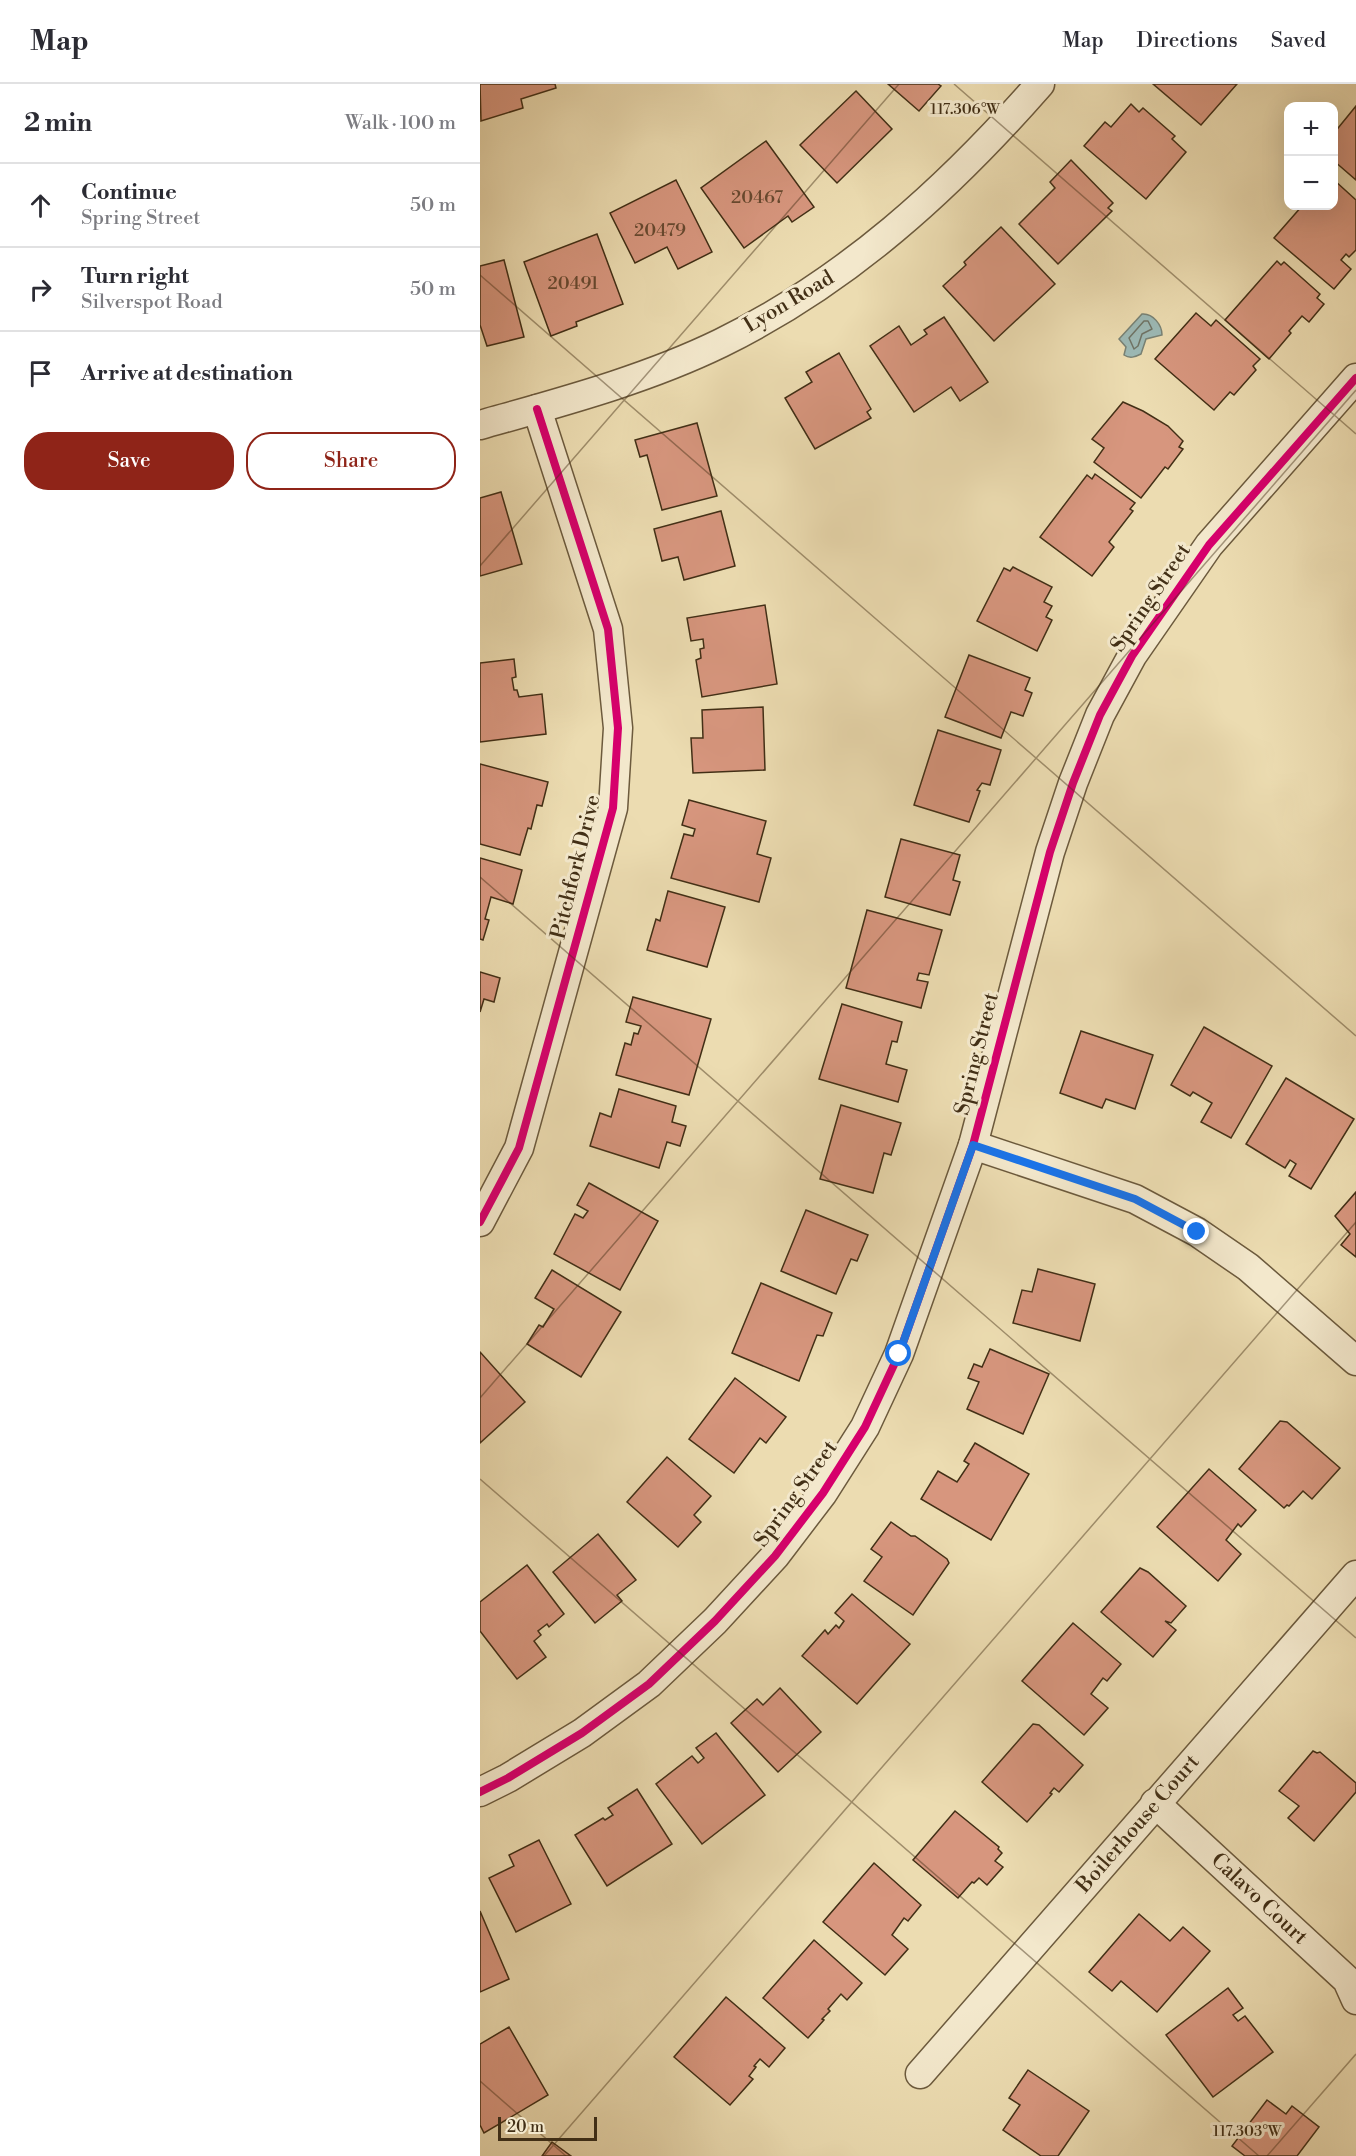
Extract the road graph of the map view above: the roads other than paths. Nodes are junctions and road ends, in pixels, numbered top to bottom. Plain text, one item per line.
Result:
1 (1040, 84) edge
2 (1356, 378) edge
3 (537, 409) junction
4 (480, 424) edge
5 (973, 1145) junction
6 (480, 1222) edge
7 (1356, 1361) edge
8 (1356, 1575) edge
9 (480, 1792) edge
10 (1155, 1803) junction
11 (1356, 2000) edge
12 (920, 2074) dead end

1 - 3 street, Lyon Road
2 - 5 street, Spring Street
3 - 4 street, Lyon Road
3 - 6 street, Pitchfork Drive
5 - 7 street
5 - 9 street, Spring Street
8 - 10 street, Boilerhouse Court
10 - 11 street, Calavo Court
10 - 12 street, Boilerhouse Court

